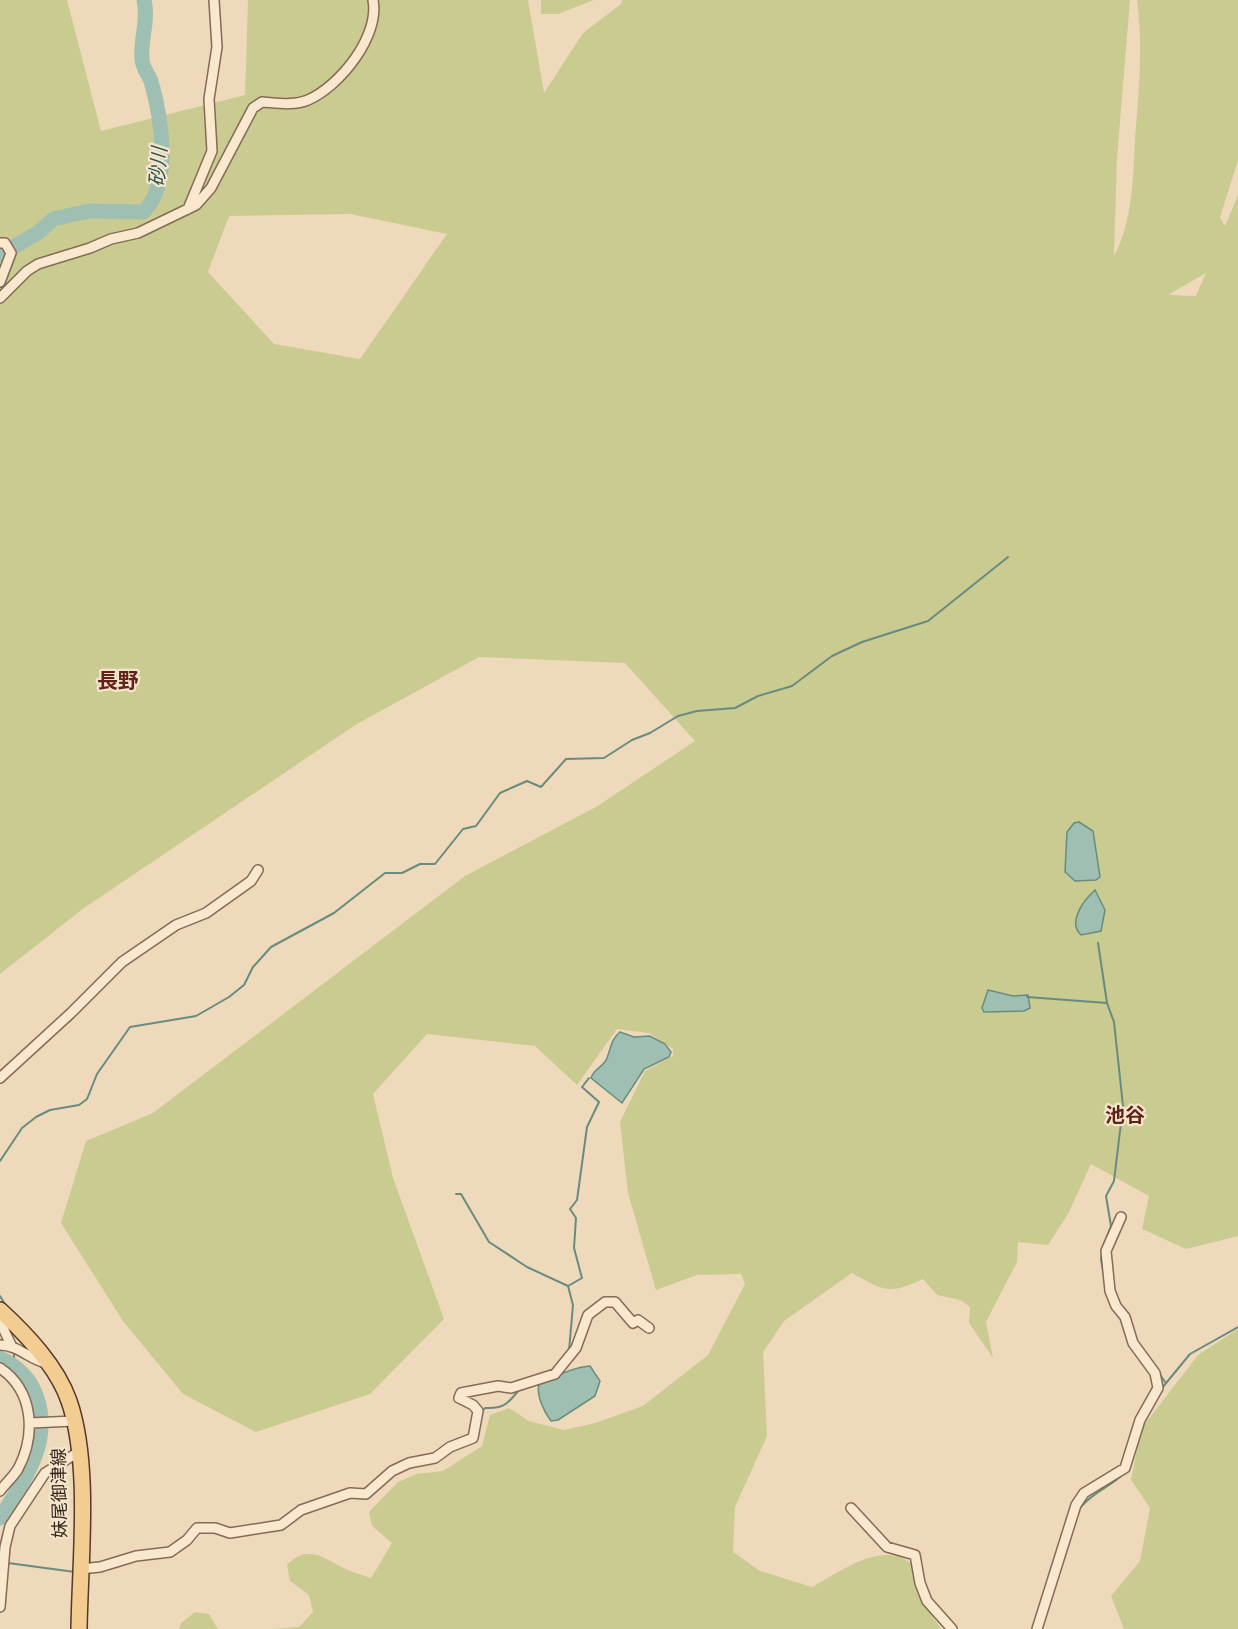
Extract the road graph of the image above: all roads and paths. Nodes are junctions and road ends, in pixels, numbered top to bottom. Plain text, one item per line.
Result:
1 (214, 0) edge
2 (373, 0) edge
3 (188, 209) junction
4 (6, 246) edge
5 (0, 282) edge
6 (0, 298) edge
7 (258, 870) dead end
8 (0, 1078) edge
9 (1121, 1216) dead end
10 (2, 1311) edge
11 (649, 1328) dead end
12 (0, 1345) edge
13 (11, 1345) junction
14 (46, 1364) junction
15 (0, 1368) edge
16 (74, 1421) junction
17 (30, 1423) junction
18 (80, 1451) junction
19 (0, 1491) edge
20 (851, 1508) dead end
21 (2, 1547) edge
22 (80, 1569) junction
23 (0, 1607) edge
24 (79, 1629) edge
25 (952, 1629) edge
26 (1037, 1629) edge

1 - 3 street
2 - 3 street
3 - 6 street
4 - 5 street
7 - 8 street
9 - 26 street
10 - 13 street
10 - 14 main road, 妹尾御津線
11 - 22 street
12 - 13 street
13 - 14 street
14 - 16 main road, 妹尾御津線
15 - 17 street
16 - 17 street
16 - 18 main road, 妹尾御津線
17 - 19 street
18 - 21 street
18 - 22 main road, 妹尾御津線
20 - 25 street
21 - 23 street
22 - 24 main road, 妹尾御津線

